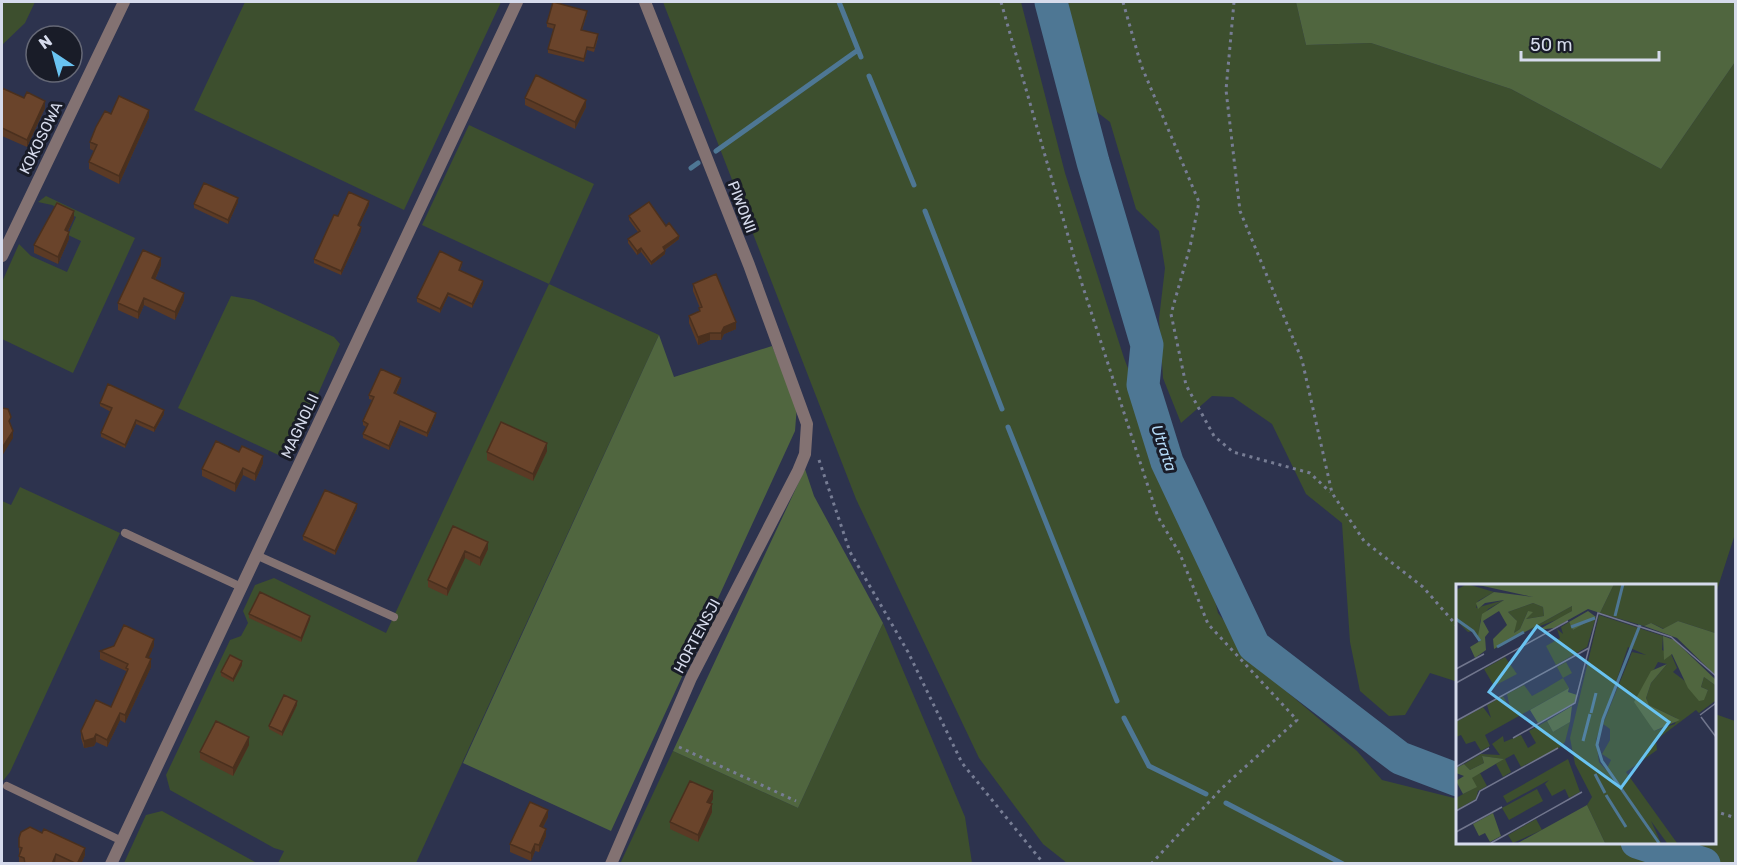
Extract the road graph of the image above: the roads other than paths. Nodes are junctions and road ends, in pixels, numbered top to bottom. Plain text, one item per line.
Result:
1 (124, 2) edge
2 (517, 2) edge
3 (645, 2) edge
4 (2, 256) edge
5 (807, 424) joint
6 (125, 532) dead end
7 (256, 555) junction
8 (239, 586) junction
9 (394, 617) dead end
10 (8, 786) dead end
11 (122, 841) junction
12 (111, 864) edge
13 (610, 864) edge

1 - 4 street, KOKOSOWA
2 - 7 street, MAGNOLII
3 - 5 street, PIWONII
5 - 13 street, HORTENSJI
6 - 8 lane
7 - 8 street, MAGNOLII
7 - 9 lane
8 - 11 street, MAGNOLII
10 - 11 lane
11 - 12 street, MAGNOLII

